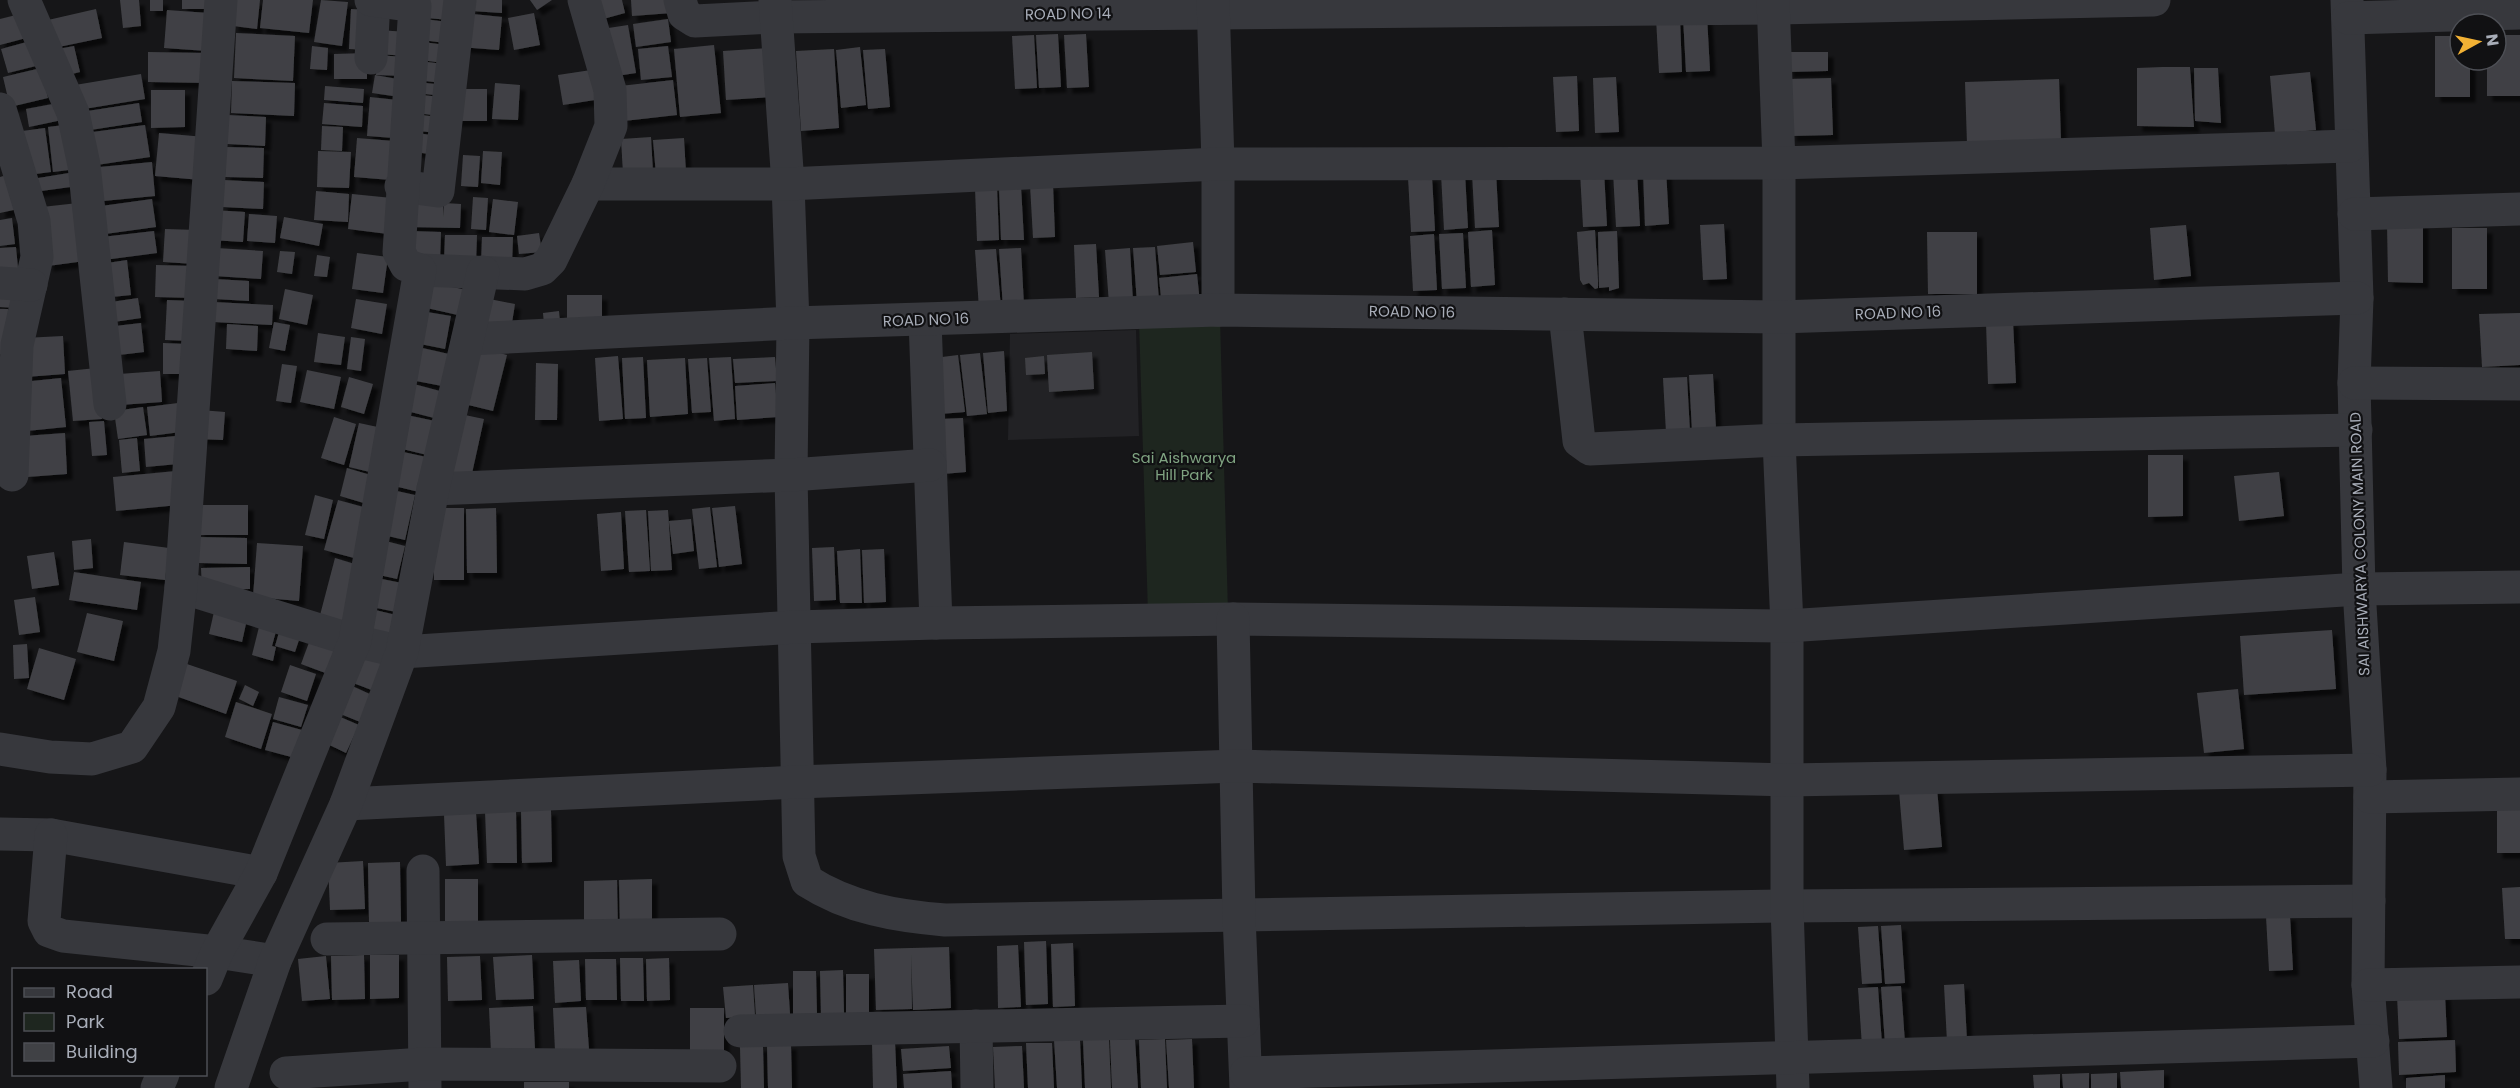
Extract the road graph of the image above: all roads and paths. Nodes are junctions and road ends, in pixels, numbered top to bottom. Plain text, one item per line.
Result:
1 (13, 0) edge
2 (24, 0) edge
3 (221, 0) edge
4 (373, 0) edge
5 (460, 0) edge
6 (584, 0) edge
7 (680, 0) edge
8 (2154, 0) edge
9 (1773, 4) edge
10 (0, 7) edge
11 (1213, 7) edge
12 (775, 9) edge
13 (2348, 9) edge
14 (2520, 13) edge
15 (371, 58) dead end
16 (0, 109) edge
17 (2350, 146) junction
18 (1779, 163) junction
19 (1218, 164) junction
20 (8, 167) edge
21 (588, 184) junction
22 (788, 184) junction
23 (401, 186) junction
24 (2520, 209) edge
25 (2354, 214) junction
26 (420, 270) junction
27 (483, 272) junction
28 (15, 284) edge
29 (2357, 298) junction
30 (1218, 310) junction
31 (1565, 314) junction
32 (1779, 317) junction
33 (926, 320) junction
34 (793, 323) junction
35 (468, 339) junction
36 (2354, 383) junction
37 (2520, 384) edge
38 (110, 404) dead end
39 (2356, 430) junction
40 (1779, 440) junction
41 (930, 465) junction
42 (12, 475) dead end
43 (791, 475) junction
44 (433, 489) junction
45 (181, 586) junction
46 (2520, 587) edge
47 (2360, 589) junction
48 (1233, 619) junction
49 (936, 623) junction
50 (1787, 626) junction
51 (795, 627) junction
52 (355, 641) junction
53 (402, 652) junction
54 (0, 749) edge
55 (1236, 766) junction
56 (1788, 780) junction
57 (797, 782) junction
58 (2370, 783) junction
59 (2520, 795) edge
60 (346, 804) junction
61 (0, 834) edge
62 (51, 835) junction
63 (423, 871) dead end
64 (261, 873) junction
65 (2369, 901) junction
66 (1787, 906) junction
67 (1239, 915) junction
68 (720, 934) dead end
69 (423, 936) junction
70 (327, 939) dead end
71 (275, 961) junction
72 (211, 965) edge
73 (2520, 982) edge
74 (2368, 985) junction
75 (1243, 1021) junction
76 (976, 1026) junction
77 (740, 1031) dead end
78 (2373, 1041) junction
79 (720, 1066) dead end
80 (286, 1073) dead end
81 (1792, 1073) edge
82 (425, 1076) edge
83 (1246, 1081) edge
84 (231, 1088) edge
85 (977, 1088) edge
86 (2376, 1088) edge

1 - 10 street
2 - 38 street
3 - 45 street
4 - 15 street
4 - 23 street
5 - 23 street
6 - 21 street
7 - 12 street, ROAD NO 14
8 - 9 street, ROAD NO 14
9 - 11 street, ROAD NO 14
9 - 18 street
11 - 12 street, ROAD NO 14
11 - 19 street
12 - 22 street
13 - 14 street
13 - 17 street, SAI AISHWARYA COLONY MAIN ROAD
16 - 20 street
17 - 18 street
17 - 25 street, SAI AISHWARYA COLONY MAIN ROAD
18 - 19 street
18 - 32 street
19 - 22 street
19 - 30 street
20 - 28 street
21 - 22 street
21 - 27 street
22 - 34 street
23 - 26 street
24 - 25 street
25 - 29 street, SAI AISHWARYA COLONY MAIN ROAD
26 - 27 street
26 - 52 street
27 - 35 street
28 - 42 street
29 - 32 street, ROAD NO 16
29 - 36 street, SAI AISHWARYA COLONY MAIN ROAD
30 - 31 street, ROAD NO 16
30 - 33 street, ROAD NO 16
31 - 32 street, ROAD NO 16
31 - 40 street
32 - 40 street
33 - 34 street, ROAD NO 16
33 - 41 street
34 - 35 street, ROAD NO 16
34 - 43 street
35 - 44 street
36 - 37 street
36 - 39 street, SAI AISHWARYA COLONY MAIN ROAD
39 - 40 street
39 - 47 street, SAI AISHWARYA COLONY MAIN ROAD
40 - 50 street
41 - 43 street
41 - 49 street
43 - 44 street
43 - 51 street
44 - 53 street
45 - 52 street
45 - 54 street
46 - 47 street
47 - 50 street
47 - 58 street, SAI AISHWARYA COLONY MAIN ROAD
48 - 49 street
48 - 50 street
48 - 55 street
49 - 51 street
50 - 56 street
51 - 53 street
51 - 57 street
52 - 53 street
52 - 64 street
53 - 60 street
55 - 56 street
55 - 57 street
55 - 67 street
56 - 58 street
56 - 66 street
57 - 60 street
57 - 67 street
58 - 59 street
58 - 65 street, SAI AISHWARYA COLONY MAIN ROAD
60 - 71 street
61 - 62 street
62 - 64 street
62 - 72 street
63 - 69 street
64 - 72 street
65 - 66 street
65 - 74 street, SAI AISHWARYA COLONY MAIN ROAD
66 - 67 street
66 - 81 street
67 - 75 street
68 - 69 street
69 - 70 street
69 - 82 street
71 - 72 street
71 - 84 street
73 - 74 street
74 - 78 street, SAI AISHWARYA COLONY MAIN ROAD
75 - 76 street
75 - 83 street
76 - 77 street
76 - 85 street
78 - 81 street
78 - 86 street, SAI AISHWARYA COLONY MAIN ROAD
79 - 82 street
80 - 82 street
81 - 83 street

